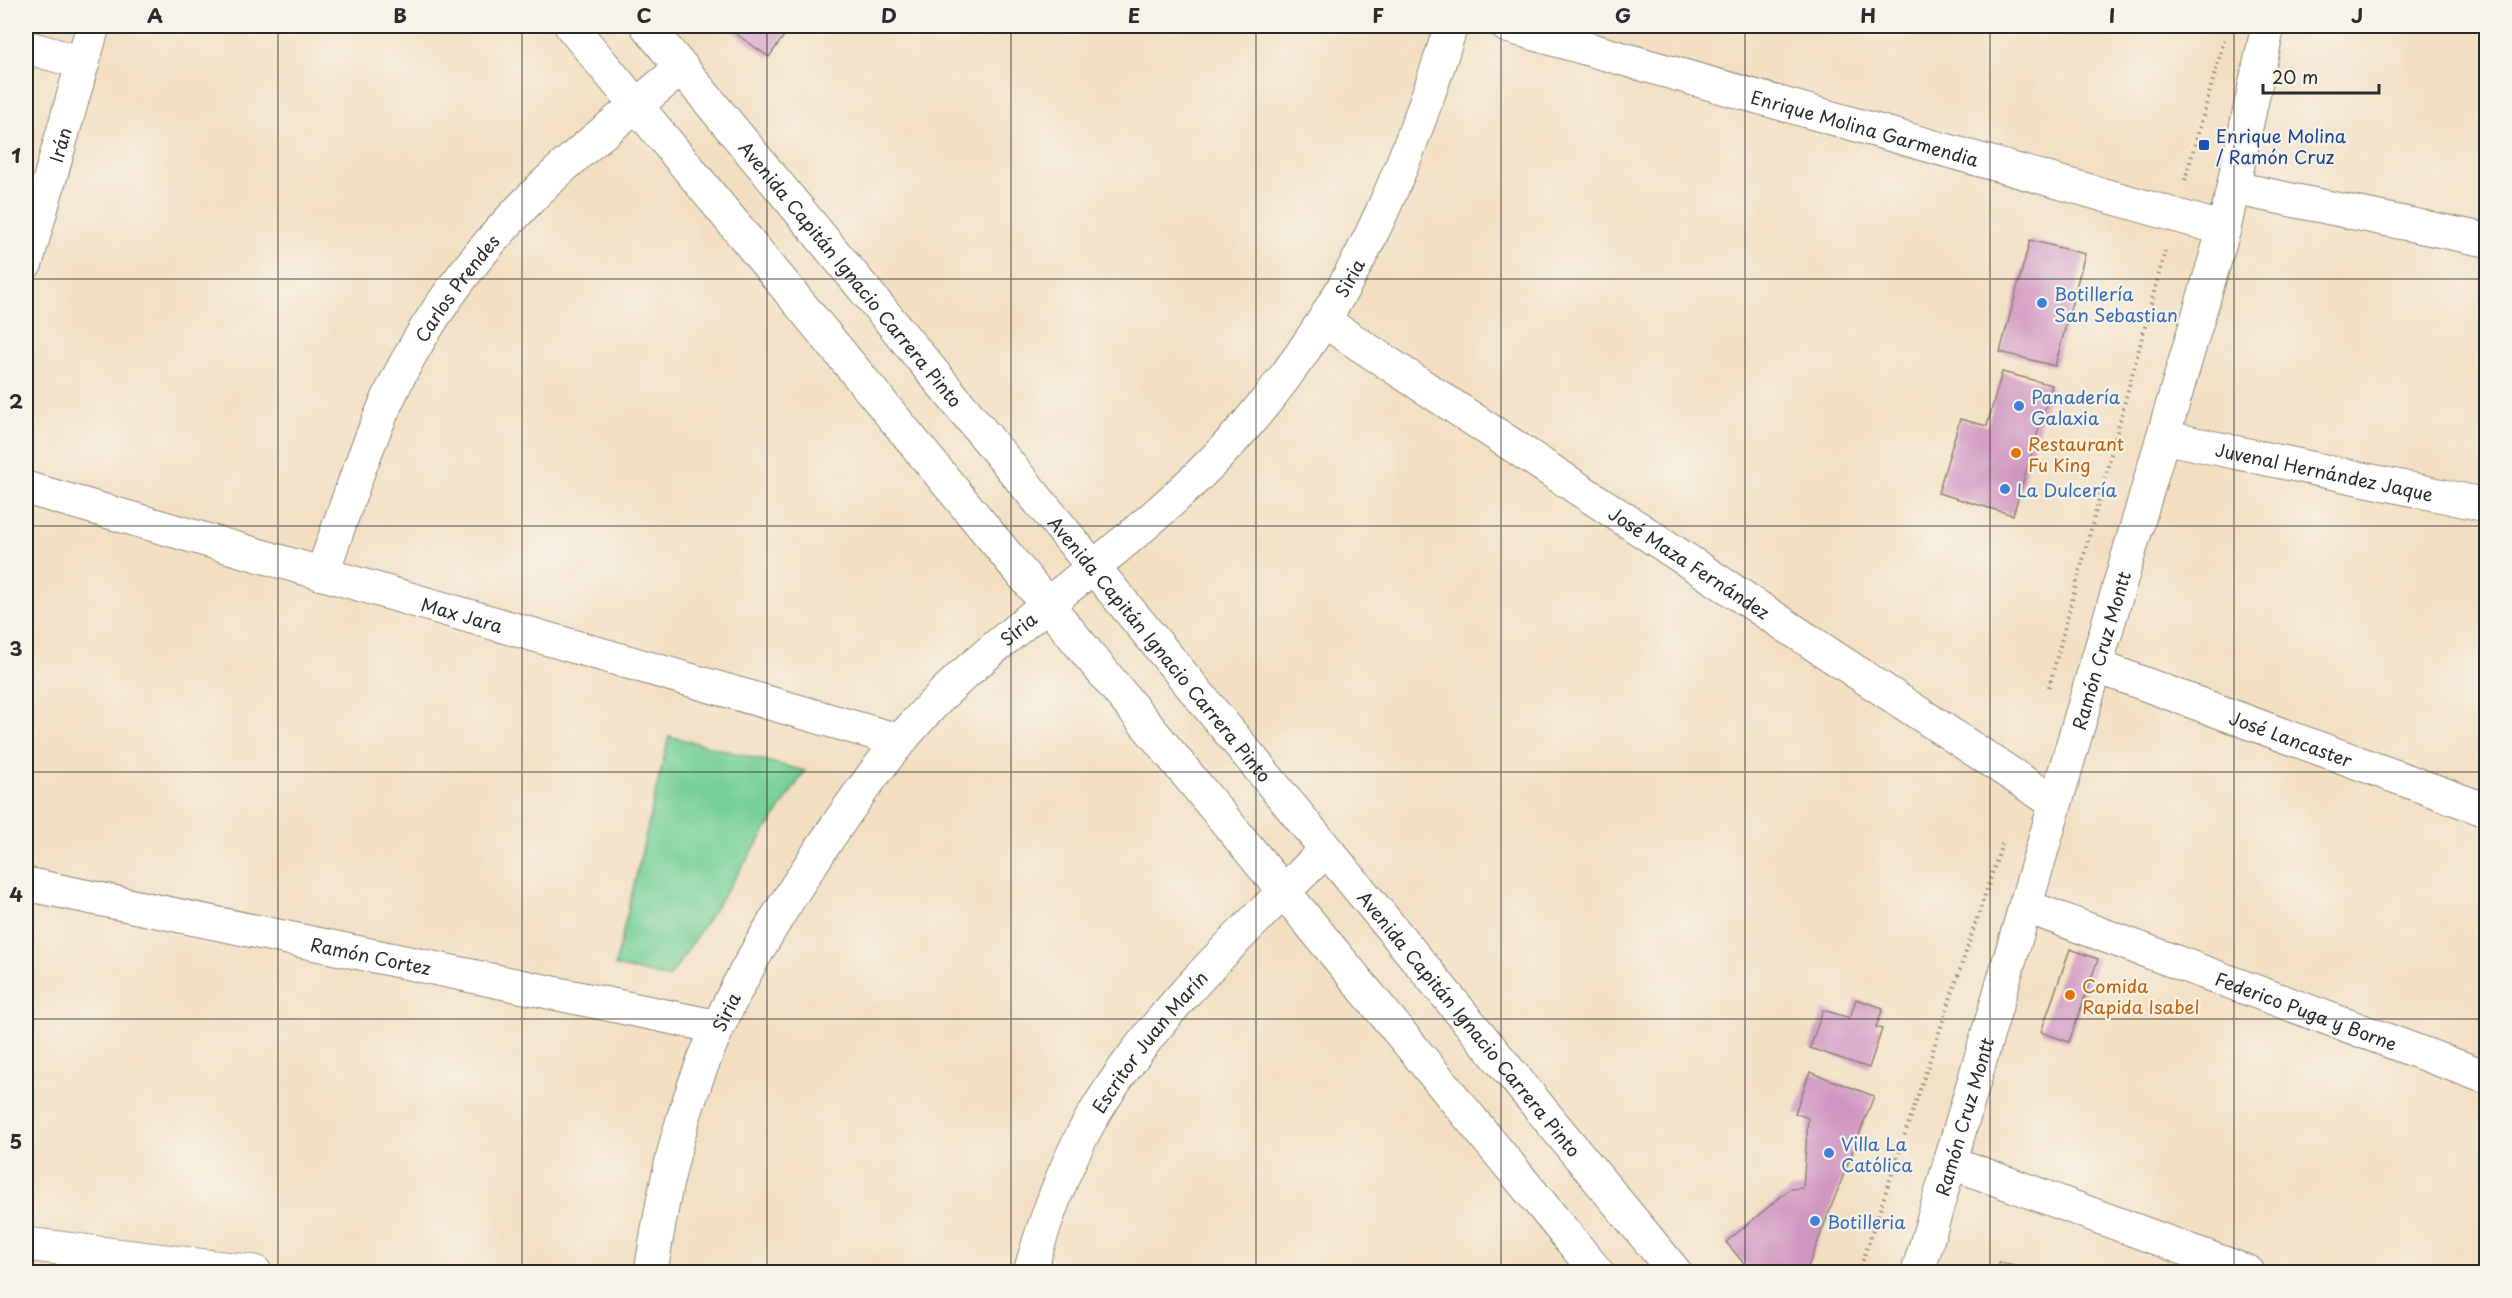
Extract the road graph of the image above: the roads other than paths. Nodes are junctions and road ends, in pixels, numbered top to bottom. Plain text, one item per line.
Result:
1 (93, 26) edge
2 (571, 26) edge
3 (647, 26) edge
4 (1450, 26) edge
5 (1507, 26) edge
6 (2268, 26) edge
7 (26, 47) edge
8 (83, 63) junction
9 (682, 67) junction
10 (637, 106) junction
11 (2234, 188) junction
12 (2224, 229) junction
13 (2487, 240) edge
14 (26, 263) edge
15 (1324, 321) junction
16 (2163, 437) junction
17 (26, 488) edge
18 (2487, 505) edge
19 (1093, 567) junction
20 (322, 574) junction
21 (1048, 604) junction
22 (2096, 666) junction
23 (901, 741) junction
24 (2055, 803) junction
25 (2487, 810) edge
26 (1326, 849) junction
27 (26, 884) edge
28 (1284, 892) junction
29 (2025, 906) junction
30 (718, 1027) junction
31 (2487, 1077) edge
32 (1950, 1162) junction
33 (26, 1244) edge
34 (2180, 1260) edge
35 (255, 1272) edge
36 (651, 1272) edge
37 (1030, 1272) edge
38 (1597, 1272) edge
39 (1675, 1272) edge
40 (1918, 1272) edge
41 (2248, 1272) edge

1 - 8 street, Irán
2 - 10 street
3 - 9 street, Avenida Capitán Ignacio Carrera Pinto
4 - 15 street, Siria
5 - 12 street, Enrique Molina Garmendia
6 - 11 street, Ramón Cruz Montt
7 - 8 street
8 - 14 street, Irán
9 - 10 street, Carlos Prendes
9 - 19 street, Avenida Capitán Ignacio Carrera Pinto
10 - 20 street, Carlos Prendes
10 - 21 street
11 - 12 street, Ramón Cruz Montt
11 - 13 street
12 - 16 street, Ramón Cruz Montt
15 - 19 street, Siria
15 - 24 street, José Maza Fernández
16 - 18 street, Juvenal Hernández Jaque
16 - 22 street, Ramón Cruz Montt
17 - 20 street, Max Jara
19 - 21 street, Siria
19 - 26 street, Avenida Capitán Ignacio Carrera Pinto
20 - 23 street, Max Jara
21 - 23 street, Siria
21 - 28 street
22 - 24 street, Ramón Cruz Montt
22 - 25 street, José Lancaster
23 - 30 street, Siria
24 - 29 street, Ramón Cruz Montt
26 - 28 street, Escritor Juan Marín
26 - 39 street, Avenida Capitán Ignacio Carrera Pinto
27 - 30 street, Ramón Cortez
28 - 37 street, Escritor Juan Marín
28 - 38 street
29 - 31 street, Federico Puga y Borne
29 - 32 street, Ramón Cruz Montt
30 - 36 street, Siria
32 - 34 street
32 - 40 street, Ramón Cruz Montt
33 - 35 street
34 - 41 street

